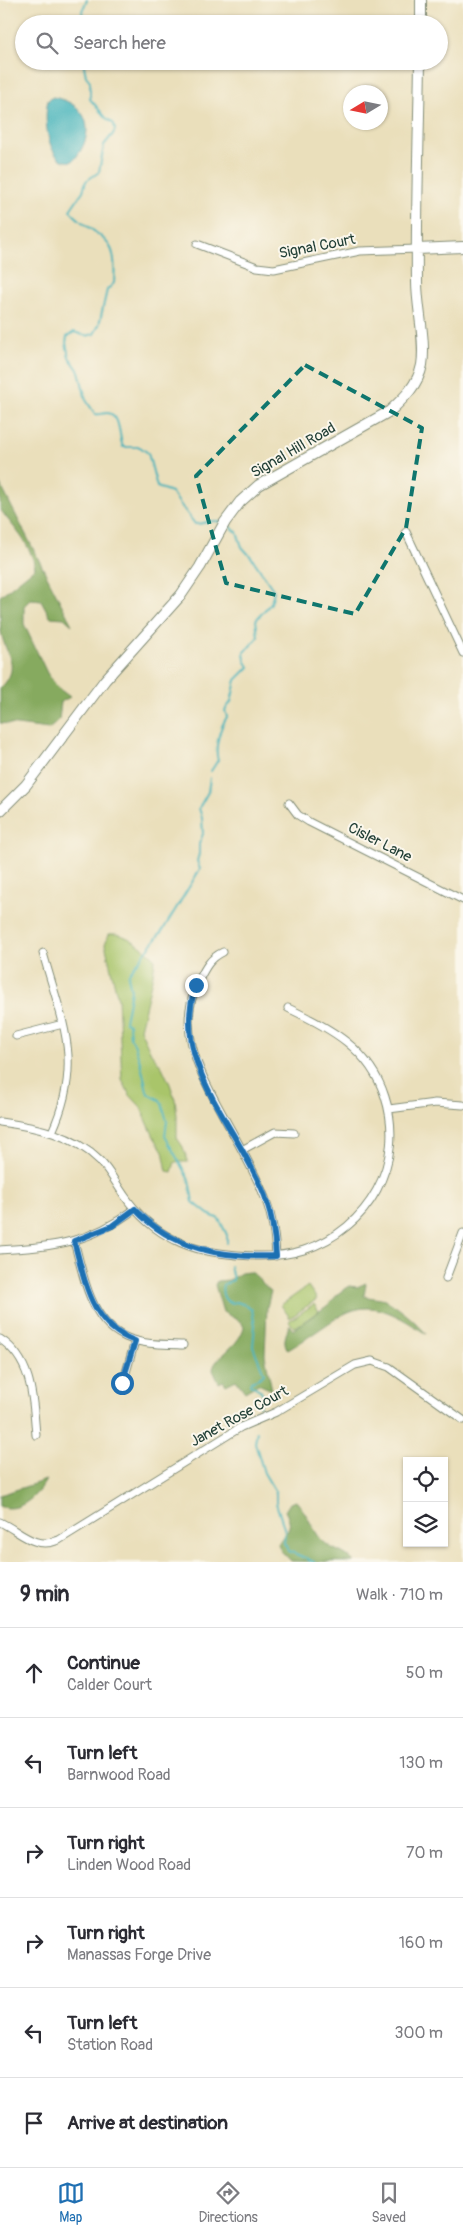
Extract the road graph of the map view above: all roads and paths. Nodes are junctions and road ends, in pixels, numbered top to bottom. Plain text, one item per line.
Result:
1 (421, 0) edge
2 (421, 15) edge
3 (420, 70) edge
4 (197, 244) dead end
5 (463, 247) edge
6 (417, 249) junction
7 (406, 532) dead end
8 (463, 653) edge
9 (289, 803) dead end
10 (2, 807) edge
11 (463, 900) edge
12 (223, 952) dead end
13 (43, 953) dead end
14 (288, 1008) dead end
15 (63, 1024) junction
16 (16, 1036) dead end
17 (463, 1105) edge
18 (389, 1109) junction
19 (0, 1122) edge
20 (52, 1132) junction
21 (294, 1133) dead end
22 (242, 1150) junction
23 (135, 1209) junction
24 (463, 1233) edge
25 (74, 1241) junction
26 (0, 1250) edge
27 (276, 1256) junction
28 (446, 1278) dead end
29 (0, 1339) edge
30 (135, 1341) junction
31 (183, 1345) dead end
32 (122, 1383) dead end
33 (463, 1420) edge
34 (36, 1435) dead end
35 (0, 1522) edge

1 - 2 main road
3 - 6 main road, Signal Hill Road
4 - 6 street, Signal Court
5 - 6 main road
6 - 10 main road, Signal Hill Road
7 - 8 street
9 - 11 street, Cisler Lane
12 - 22 street
13 - 15 street
14 - 18 street
15 - 16 street
15 - 20 street
17 - 18 street
18 - 27 street
19 - 20 street
20 - 23 street
21 - 22 street
22 - 27 street
23 - 25 street
23 - 27 street
24 - 28 street
25 - 26 street
25 - 30 street
29 - 34 street
30 - 31 street
30 - 32 street
33 - 35 street, Janet Rose Court

